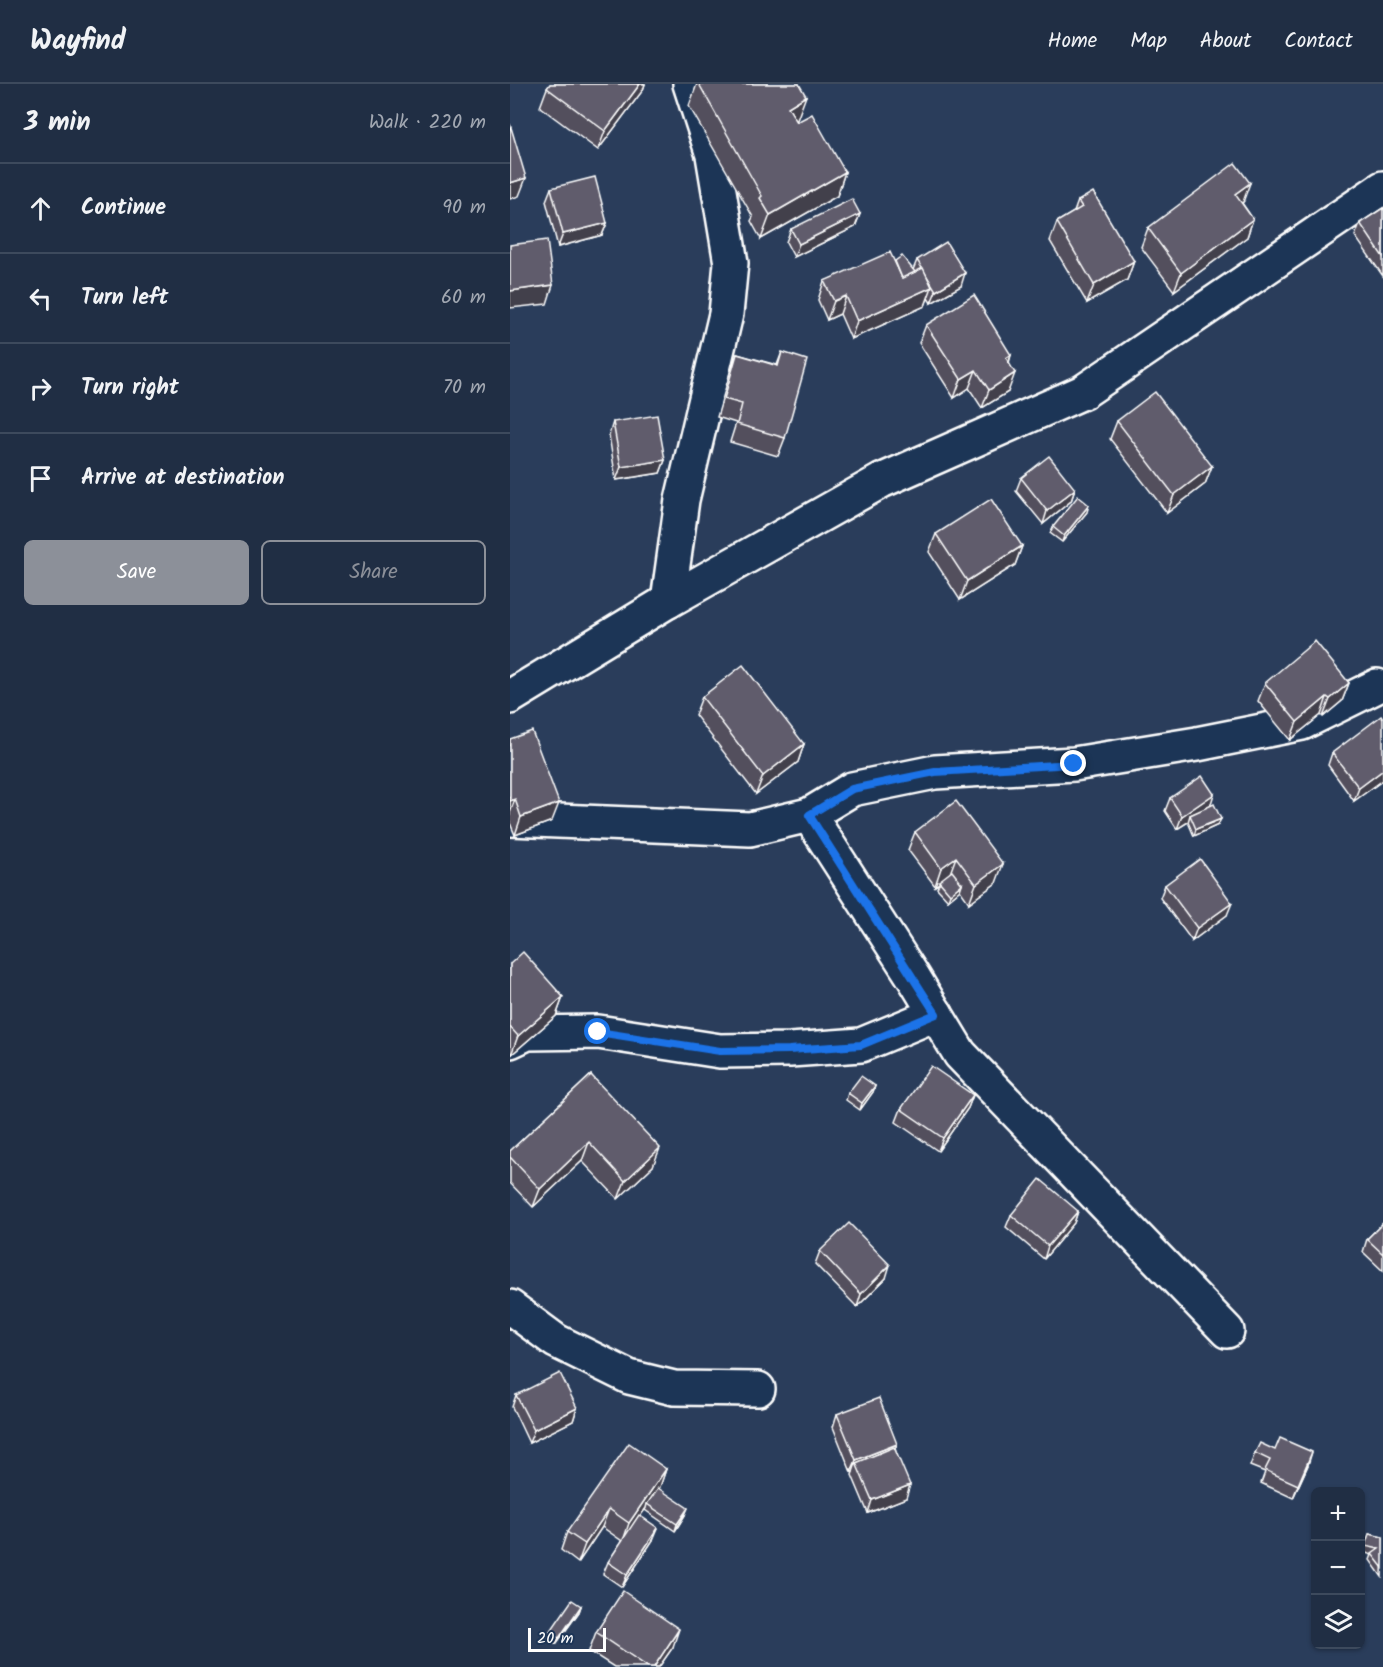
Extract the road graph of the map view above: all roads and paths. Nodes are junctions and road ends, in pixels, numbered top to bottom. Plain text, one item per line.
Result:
1 (690, 84) edge
2 (1383, 188) edge
3 (668, 601) junction
4 (1377, 686) dead end
5 (510, 697) edge
6 (809, 815) junction
7 (510, 819) edge
8 (936, 1014) junction
9 (510, 1041) edge
10 (510, 1307) edge
11 (1227, 1331) dead end
12 (758, 1389) dead end

1 - 3 street
2 - 3 street
3 - 5 street
4 - 6 street
6 - 7 street
6 - 8 street
8 - 9 street
8 - 11 street
10 - 12 street

